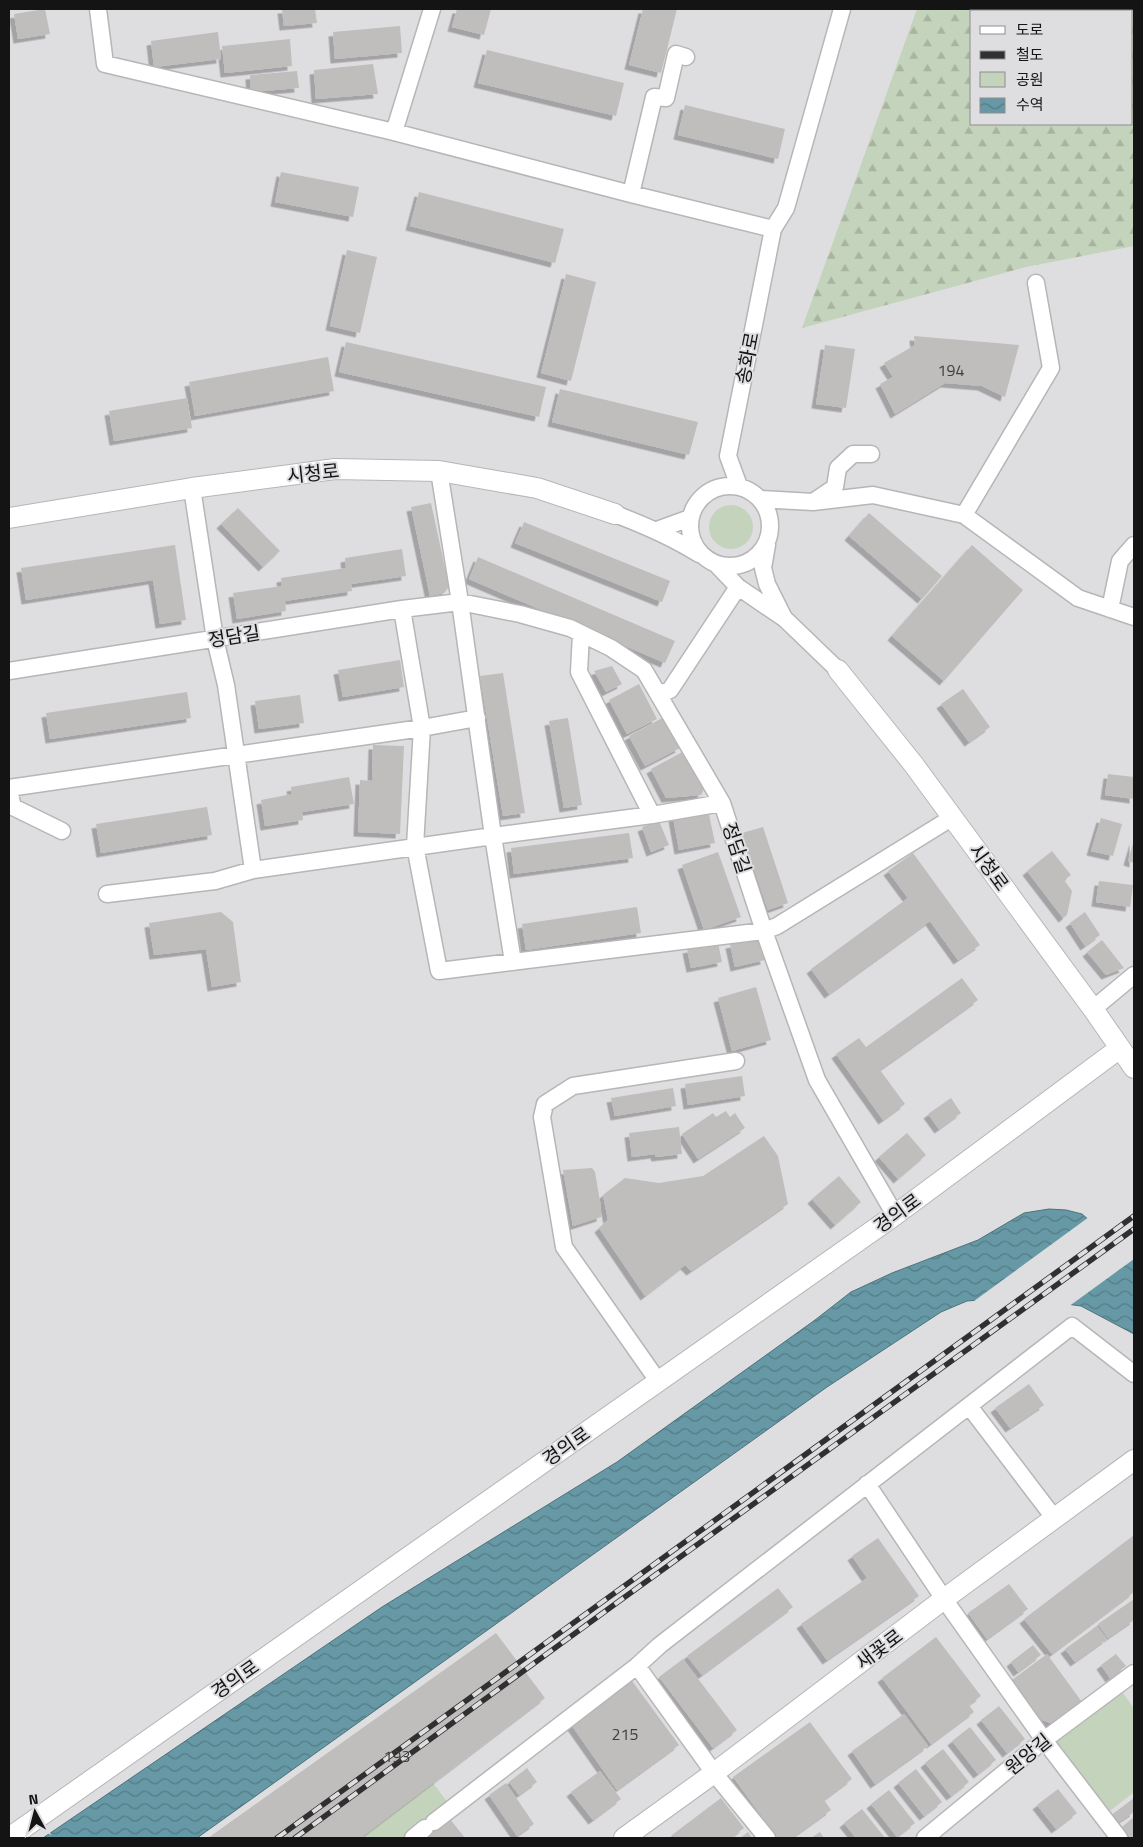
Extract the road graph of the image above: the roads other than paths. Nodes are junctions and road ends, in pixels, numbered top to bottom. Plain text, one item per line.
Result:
1 (98, 9) edge
2 (432, 9) edge
3 (842, 9) edge
4 (686, 57) dead end
5 (394, 132) junction
6 (631, 194) junction
7 (773, 229) junction
8 (1036, 283) dead end
9 (871, 454) dead end
10 (728, 456) junction
11 (439, 471) junction
12 (739, 486) junction
13 (192, 488) junction
14 (718, 488) junction
15 (760, 499) junction
16 (813, 502) junction
17 (615, 514) joint
18 (964, 515) junction
19 (9, 518) edge
20 (690, 518) junction
21 (657, 530) junction
22 (769, 538) junction
23 (1134, 545) edge
24 (711, 561) junction
25 (738, 587) junction
26 (460, 602) junction
27 (402, 609) junction
28 (1110, 609) junction
29 (1134, 618) edge
30 (785, 619) junction
31 (581, 634) junction
32 (215, 639) junction
33 (838, 670) joint
34 (9, 671) edge
35 (660, 694) junction
36 (477, 718) junction
37 (422, 728) junction
38 (237, 754) junction
39 (9, 789) edge
40 (722, 803) junction
41 (652, 815) junction
42 (953, 818) junction
43 (62, 831) dead end
44 (493, 836) junction
45 (415, 846) junction
46 (254, 870) junction
47 (107, 894) dead end
48 (764, 931) junction
49 (513, 962) junction
50 (1134, 975) edge
51 (1093, 1009) junction
52 (1120, 1048) junction
53 (736, 1061) dead end
54 (1134, 1068) edge
55 (895, 1215) junction
56 (1134, 1374) edge
57 (658, 1381) junction
58 (969, 1406) junction
59 (1134, 1460) edge
60 (868, 1484) junction
61 (1055, 1519) junction
62 (944, 1599) junction
63 (637, 1666) junction
64 (1134, 1673) edge
65 (1044, 1740) junction
66 (714, 1773) junction
67 (424, 1830) edge
68 (16, 1836) edge
69 (624, 1838) edge
70 (768, 1838) edge
71 (925, 1838) edge
72 (1119, 1838) edge

1 - 5 street
2 - 5 street
3 - 7 street
4 - 6 street
5 - 6 street
6 - 7 street
7 - 10 street, 송화로
8 - 18 street
9 - 16 street
10 - 12 street
10 - 14 street, 송화로
11 - 13 street, 시청로
11 - 17 street, 시청로
11 - 26 street
12 - 14 street
12 - 15 street
13 - 19 street, 시청로
13 - 32 street
14 - 20 street
15 - 16 street
15 - 22 street
16 - 18 street
17 - 21 street
18 - 28 street
20 - 21 street
20 - 24 street
21 - 24 street
22 - 24 street
22 - 30 street
23 - 28 street
24 - 25 street
25 - 30 street
25 - 35 street
26 - 27 street, 정담길
26 - 31 street, 정담길
26 - 36 street
27 - 32 street, 정담길
27 - 37 street
28 - 29 street
30 - 33 street
31 - 35 street, 정담길
31 - 41 street
32 - 34 street, 정담길
32 - 38 street
33 - 42 street, 시청로
35 - 40 street, 정담길
36 - 37 street
36 - 44 street
37 - 38 street
37 - 45 street
38 - 39 street
38 - 46 street
39 - 43 street
40 - 41 street
40 - 48 street, 정담길
41 - 44 street
42 - 48 street
42 - 51 street, 시청로
44 - 45 street
44 - 49 street
45 - 46 street
45 - 49 street
46 - 47 street
48 - 49 street
48 - 55 street, 정담길
50 - 51 street
51 - 52 street, 시청로
52 - 54 street, 시청로
52 - 55 street, 경의로
53 - 57 street
55 - 57 street, 경의로
56 - 58 street
57 - 68 street, 경의로
58 - 60 street
58 - 61 street
59 - 61 street, 새꽃로
60 - 62 street
60 - 63 street
61 - 62 street, 새꽃로
62 - 65 street
62 - 66 street, 새꽃로
63 - 66 street
63 - 67 street
64 - 65 street, 원앙길
65 - 71 street, 원앙길
65 - 72 street
66 - 69 street, 새꽃로
66 - 70 street

